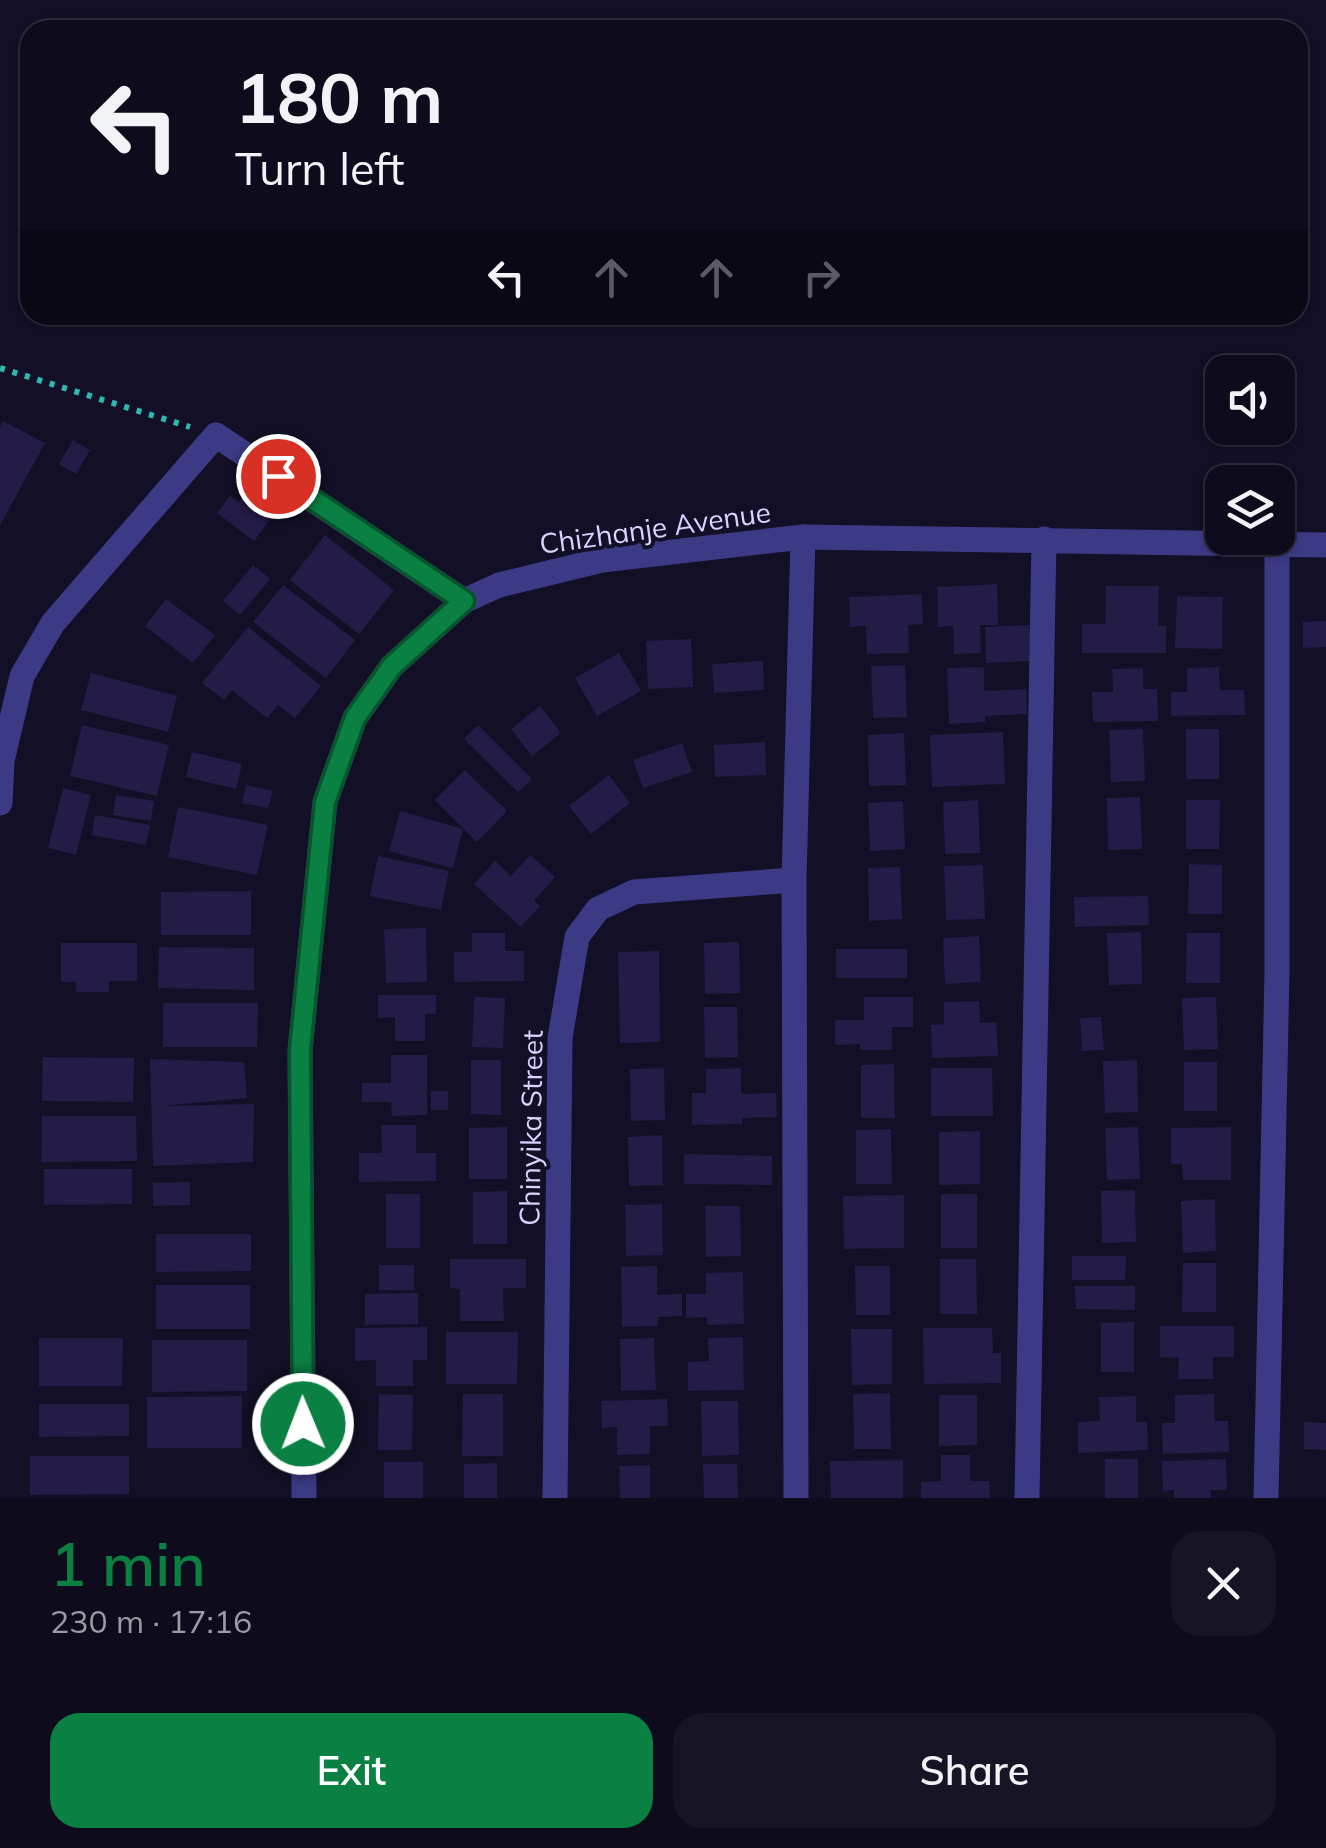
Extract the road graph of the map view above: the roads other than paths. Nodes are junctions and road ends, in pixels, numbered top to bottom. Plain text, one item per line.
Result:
1 (803, 536) junction
2 (1044, 539) junction
3 (1205, 542) edge
4 (1295, 544) edge
5 (1326, 545) edge
6 (1277, 555) edge
7 (464, 601) junction
8 (0, 803) edge
9 (794, 880) junction
10 (304, 1498) edge
11 (555, 1498) edge
12 (796, 1498) edge
13 (1027, 1498) edge
14 (1266, 1498) edge

1 - 2 street, Chizhanje Avenue
1 - 7 street, Chizhanje Avenue
1 - 9 street
2 - 3 street, Chizhanje Avenue
2 - 13 street
4 - 5 street, Chizhanje Avenue
6 - 14 street
7 - 8 street
7 - 10 street, Chizhanje Avenue
9 - 11 street, Chinyika Street
9 - 12 street

